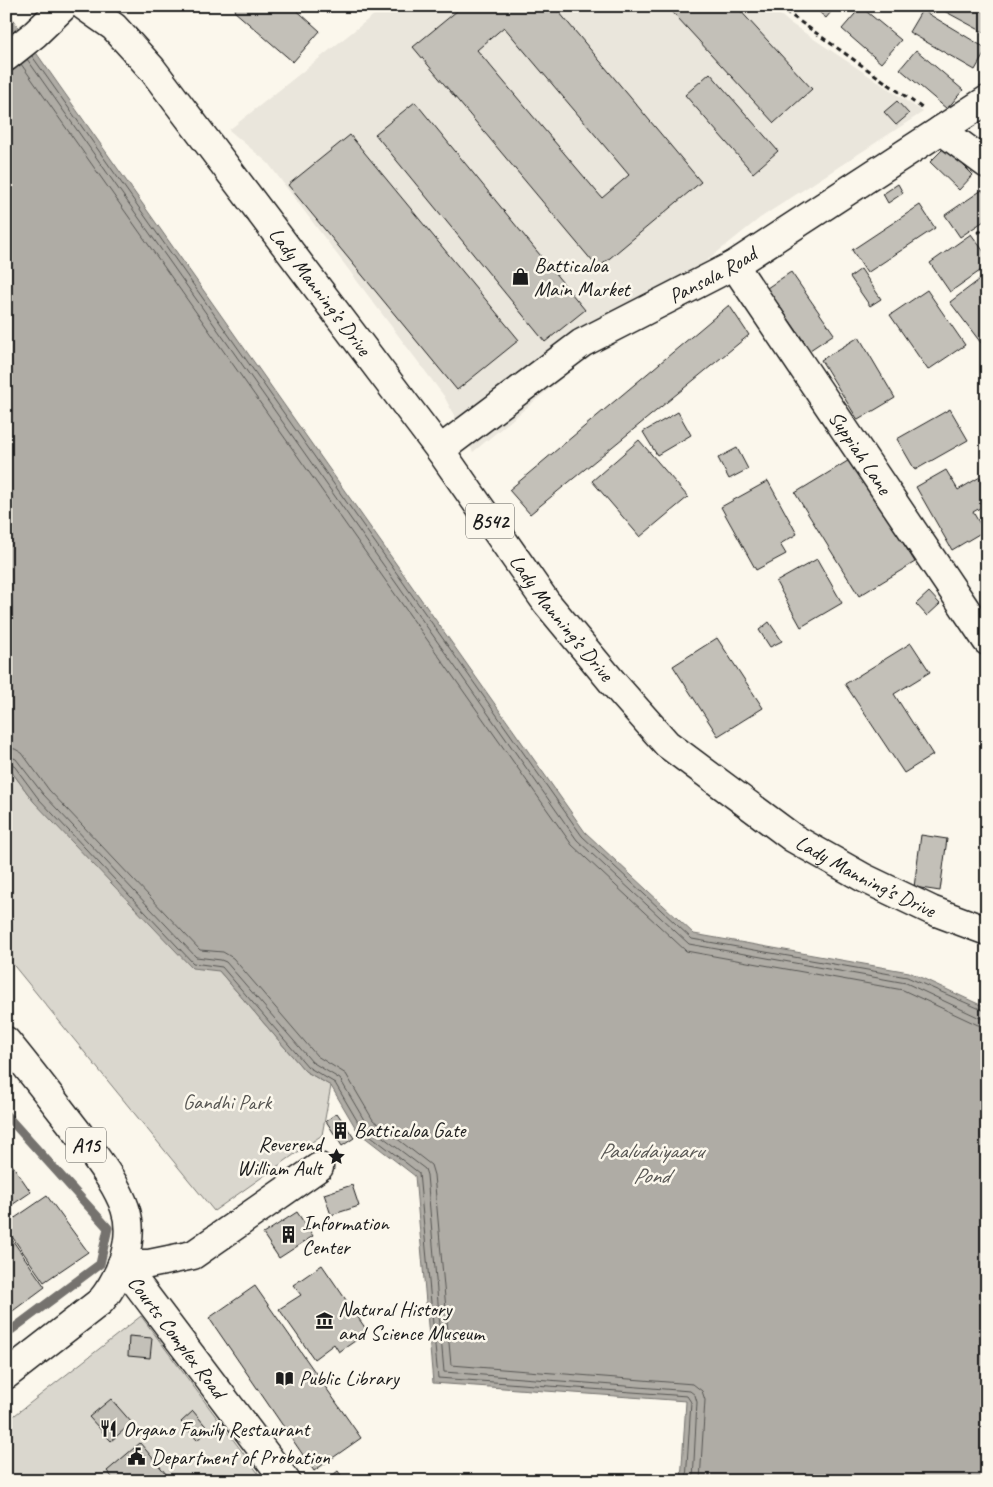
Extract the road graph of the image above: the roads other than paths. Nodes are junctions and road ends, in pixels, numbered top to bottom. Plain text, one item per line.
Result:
1 (64, 6) edge
2 (84, 6) edge
3 (6, 57) edge
4 (987, 100) edge
5 (944, 128) junction
6 (987, 164) edge
7 (734, 265) junction
8 (440, 450) junction
9 (987, 641) edge
10 (987, 930) edge
11 (6, 1040) edge
12 (319, 1167) dead end
13 (122, 1264) junction
14 (6, 1375) edge
15 (286, 1481) edge

1 - 3 main road
2 - 8 main road, Lady Manning’s Drive / B542
4 - 5 main road, Pansala Road
5 - 6 main road
5 - 7 main road, Pansala Road
7 - 8 main road, Pansala Road
7 - 9 main road, Suppiah Lane
8 - 10 main road, Lady Manning’s Drive / B542
11 - 13 main road, A15
12 - 13 main road
13 - 14 main road, A15
13 - 15 main road, Courts Complex Road

